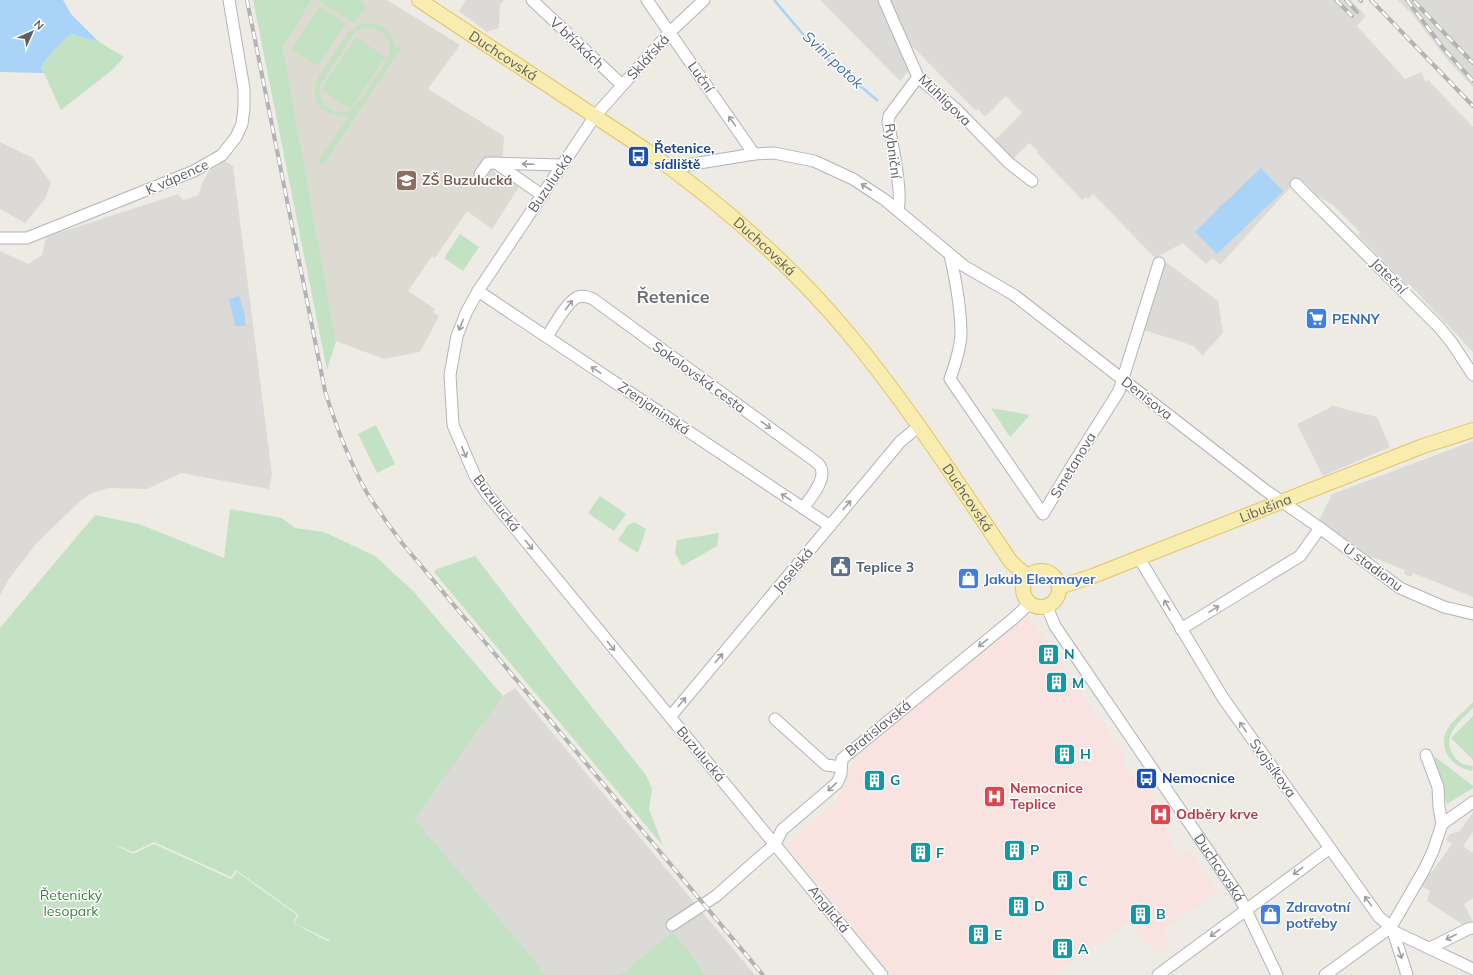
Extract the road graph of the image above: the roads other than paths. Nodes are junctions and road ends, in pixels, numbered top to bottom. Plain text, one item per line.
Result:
1 (228, 0) edge
2 (419, 0) edge
3 (532, 0) edge
4 (647, 0) edge
5 (704, 0) edge
6 (884, 0) edge
7 (670, 32) junction
8 (918, 77) junction
9 (622, 85) junction
10 (595, 116) junction
11 (754, 154) junction
12 (496, 163) junction
13 (562, 165) junction
14 (675, 171) junction
15 (480, 174) dead end
16 (1032, 180) dead end
17 (1296, 184) dead end
18 (542, 195) junction
19 (898, 210) junction
20 (0, 238) edge
21 (950, 255) junction
22 (1159, 263) dead end
23 (478, 291) junction
24 (547, 337) junction
25 (1473, 375) edge
26 (1123, 380) junction
27 (919, 426) junction
28 (1473, 430) edge
29 (1281, 502) junction
30 (803, 508) junction
31 (830, 526) junction
32 (1320, 528) junction
33 (1139, 558) junction
34 (1028, 577) junction
35 (1059, 587) junction
36 (1030, 603) junction
37 (1047, 606) junction
38 (1473, 614) edge
39 (1181, 629) junction
40 (670, 717) junction
41 (775, 720) dead end
42 (1426, 754) dead end
43 (841, 767) junction
44 (1473, 802) edge
45 (1442, 824) junction
46 (775, 844) junction
47 (1330, 848) junction
48 (1246, 910) junction
49 (672, 925) dead end
50 (1473, 928) edge
51 (1392, 929) junction
52 (1430, 948) junction
53 (1473, 969) edge
54 (882, 975) edge
55 (1158, 975) edge
56 (1276, 975) edge
57 (1325, 975) edge
58 (1407, 975) edge

1 - 20 street, K vápence
2 - 10 main road, Duchcovská
3 - 9 street, V břízkách
4 - 7 street, Luční
5 - 7 street, Sklářská
6 - 8 street, Mühligova
7 - 9 street, Sklářská
11 -> 7 street, Luční
8 - 16 street, Mühligova
8 - 19 street, Rybniční
9 - 10 street, Sklářská
10 - 13 street, Buzulucká
10 - 14 main road, Duchcovská
11 - 14 street, Denisova
19 -> 11 street, Denisova
13 -> 12 street
12 - 15 street
12 - 18 street
13 - 18 street, Buzulucká
14 - 27 main road, Duchcovská
17 - 25 street, Jateční
18 - 23 street, Buzulucká
19 - 21 street, Denisova
21 - 26 street, Denisova
21 - 26 street, Smetanova
22 - 26 street, Smetanova
23 - 24 street, Zrenjaninská
23 -> 40 street, Buzulucká
30 -> 24 street, Zrenjaninská
24 -> 30 street, Sokolovská cesta
26 - 29 street, Denisova
31 -> 27 street, Jaselská
27 - 34 main road, Duchcovská
28 - 29 main road, Libušina
29 - 32 street, U stadionu
29 - 33 main road, Libušina
30 - 31 street, Zrenjaninská
40 -> 31 street, Jaselská
32 - 38 street, U stadionu
39 -> 32 street
33 - 35 main road, Libušina
39 -> 33 street, Svojsíkova
34 - 35 main road
34 - 36 main road
35 - 37 main road
36 - 37 main road
36 -> 43 street, Bratislavská
37 - 48 street, Duchcovská
47 -> 39 street, Svojsíkova
40 - 46 street, Buzulucká
41 - 43 street
42 - 45 street
43 -> 46 street, Bratislavská
44 - 45 street
45 - 51 street
46 - 49 street, Bratislavská
46 - 54 street, Anglická
47 -> 48 street
51 -> 47 street, Svojsíkova
48 -> 55 street
48 - 56 street, Duchcovská
50 -> 52 street
51 - 52 street
51 - 57 street
51 -> 58 street, Svojsíkova
52 - 53 street

